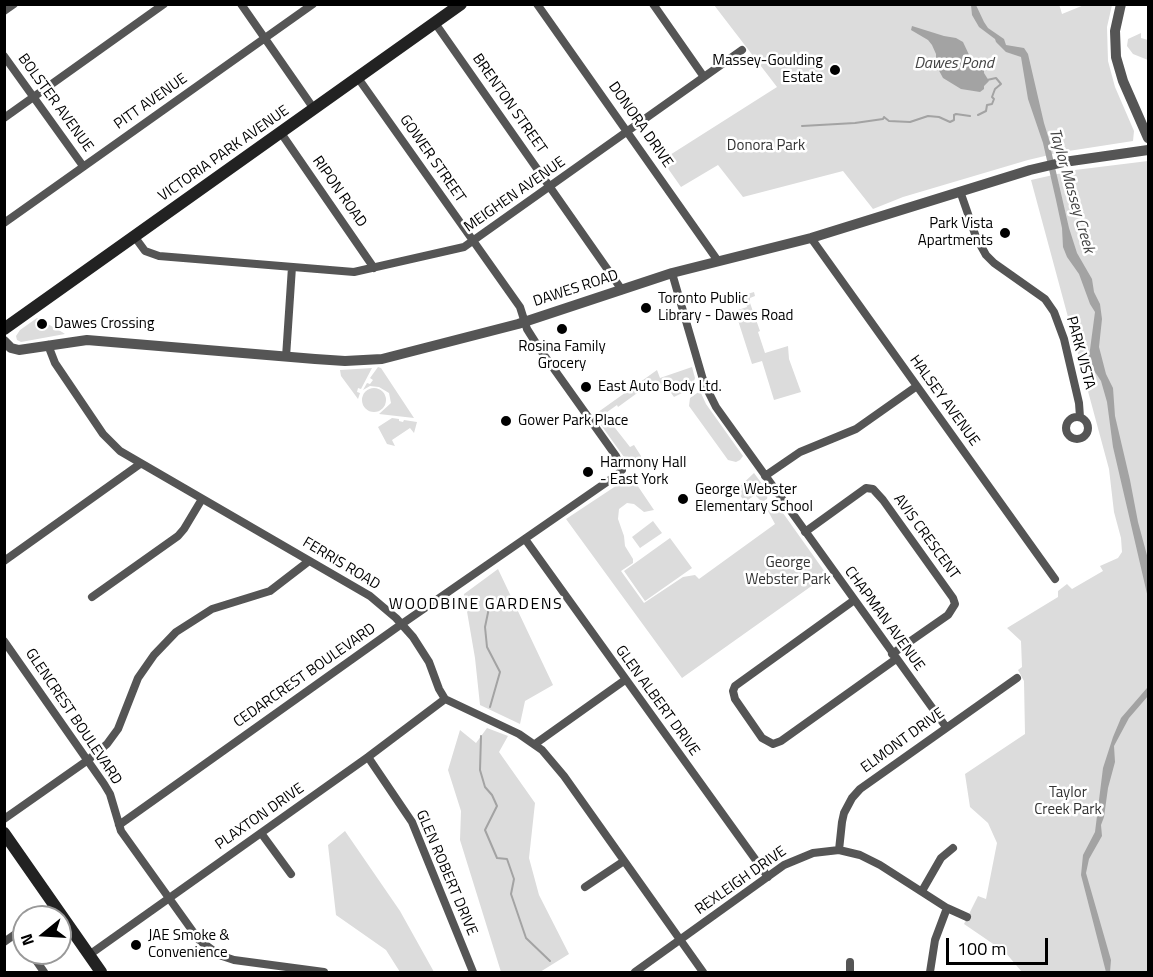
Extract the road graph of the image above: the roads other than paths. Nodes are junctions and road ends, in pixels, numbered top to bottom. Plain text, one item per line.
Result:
1 (14, 4) edge
2 (164, 4) edge
3 (241, 4) edge
4 (313, 4) edge
5 (462, 4) edge
6 (537, 4) edge
7 (653, 4) edge
8 (1121, 4) edge
9 (4, 11) edge
10 (435, 23) junction
11 (265, 38) junction
12 (742, 50) dead end
13 (4, 56) edge
14 (704, 77) junction
15 (358, 78) junction
16 (34, 97) junction
17 (314, 109) junction
18 (4, 118) edge
19 (627, 131) junction
20 (281, 133) junction
21 (1149, 138) edge
22 (1149, 150) edge
23 (83, 166) junction
24 (550, 186) junction
25 (960, 191) junction
26 (4, 223) edge
27 (135, 236) junction
28 (812, 238) junction
29 (473, 241) junction
30 (718, 261) junction
31 (292, 267) junction
32 (374, 268) junction
33 (672, 273) junction
34 (622, 290) junction
35 (525, 322) junction
36 (4, 329) edge
37 (4, 341) edge
38 (48, 345) junction
39 (286, 357) junction
40 (917, 386) junction
41 (1080, 417) dead end
42 (140, 464) junction
43 (621, 465) joint
44 (765, 476) junction
45 (202, 499) junction
46 (805, 532) junction
47 (525, 539) junction
48 (4, 561) edge
49 (309, 561) junction
50 (1055, 579) dead end
51 (92, 597) dead end
52 (853, 601) junction
53 (402, 624) junction
54 (4, 641) edge
55 (894, 656) junction
56 (1017, 678) dead end
57 (625, 680) junction
58 (445, 699) junction
59 (946, 727) junction
60 (535, 744) junction
61 (368, 757) junction
62 (88, 760) junction
63 (4, 819) edge
64 (119, 825) junction
65 (4, 833) edge
66 (261, 833) junction
67 (953, 848) dead end
68 (839, 850) junction
69 (624, 861) junction
70 (291, 874) dead end
71 (768, 877) junction
72 (585, 887) dead end
73 (922, 891) junction
74 (169, 898) junction
75 (55, 905) edge
76 (947, 908) junction
77 (967, 917) dead end
78 (72, 930) edge
79 (680, 941) junction
80 (89, 955) junction
81 (850, 962) dead end
82 (102, 972) edge
83 (324, 972) edge
84 (473, 972) edge
85 (635, 972) edge
86 (703, 972) edge
87 (850, 972) edge
88 (930, 972) edge

1 - 9 street
2 - 16 street
3 - 11 street
4 - 11 street, PITT AVENUE
5 - 10 main road, VICTORIA PARK AVENUE
6 - 19 street, DONORA DRIVE
7 - 14 street
8 - 21 street
10 - 15 main road, VICTORIA PARK AVENUE
10 - 24 street, BRENTON STREET
11 - 17 street
11 - 23 street, PITT AVENUE
12 - 14 street, MEIGHEN AVENUE
13 - 16 street, BOLSTER AVENUE
14 - 19 street, MEIGHEN AVENUE
15 - 17 main road, VICTORIA PARK AVENUE
15 - 29 street, GOWER STREET
16 - 18 street
16 - 23 street, BOLSTER AVENUE
17 - 20 main road, VICTORIA PARK AVENUE
19 - 24 street, MEIGHEN AVENUE
19 - 30 street, DONORA DRIVE
20 - 27 main road, VICTORIA PARK AVENUE
20 - 32 street, RIPON ROAD
22 - 25 street, DAWES ROAD
23 - 26 street, PITT AVENUE
24 - 29 street, MEIGHEN AVENUE
24 - 34 street, BRENTON STREET
25 - 28 street, DAWES ROAD
25 - 41 street, PARK VISTA
27 - 31 street, MEIGHEN AVENUE
27 - 36 main road, VICTORIA PARK AVENUE
28 - 30 street, DAWES ROAD
28 - 40 street, HALSEY AVENUE
29 - 32 street, MEIGHEN AVENUE
29 - 35 street, GOWER STREET
30 - 33 street, DAWES ROAD
31 - 32 street, MEIGHEN AVENUE
31 - 39 street
33 - 34 street, DAWES ROAD
33 - 44 street, CHAPMAN AVENUE
34 - 35 street, DAWES ROAD
35 - 39 street, DAWES ROAD
35 - 43 street, GOWER STREET
37 - 38 street, DAWES ROAD
38 - 39 street, DAWES ROAD
38 - 42 street, FERRIS ROAD
40 - 44 street
40 - 50 street, HALSEY AVENUE
42 - 45 street, FERRIS ROAD
42 - 48 street
43 - 47 street, CEDARCREST BOULEVARD
44 - 46 street, CHAPMAN AVENUE
45 - 49 street, FERRIS ROAD
45 - 51 street
46 - 52 street, CHAPMAN AVENUE
46 - 55 street, AVIS CRESCENT
47 - 53 street, CEDARCREST BOULEVARD
47 - 57 street, GLEN ALBERT DRIVE
49 - 53 street, FERRIS ROAD
49 - 62 street
52 - 55 street, CHAPMAN AVENUE
52 - 55 street
53 - 58 street, FERRIS ROAD
53 - 64 street, CEDARCREST BOULEVARD
54 - 62 street, GLENCREST BOULEVARD
55 - 59 street, CHAPMAN AVENUE
56 - 59 street, ELMONT DRIVE
57 - 60 street
57 - 71 street, GLEN ALBERT DRIVE
58 - 60 street
58 - 61 street, PLAXTON DRIVE
59 - 68 street, ELMONT DRIVE
60 - 69 street
61 - 66 street, PLAXTON DRIVE
61 - 84 street, GLEN ROBERT DRIVE
62 - 63 street
62 - 64 street, GLENCREST BOULEVARD
64 - 74 street, GLENCREST BOULEVARD
65 - 75 main road
66 - 70 street
66 - 74 street, PLAXTON DRIVE
67 - 73 street
68 - 71 street, REXLEIGH DRIVE
68 - 73 street, REXLEIGH DRIVE
69 - 72 street
69 - 79 street
71 - 79 street, REXLEIGH DRIVE
73 - 76 street, REXLEIGH DRIVE
74 - 80 street, PLAXTON DRIVE
74 - 83 street, GLENCREST BOULEVARD
76 - 77 street, REXLEIGH DRIVE
76 - 88 street
78 - 80 main road
79 - 85 street, REXLEIGH DRIVE
79 - 86 street
80 - 82 main road
81 - 87 street

